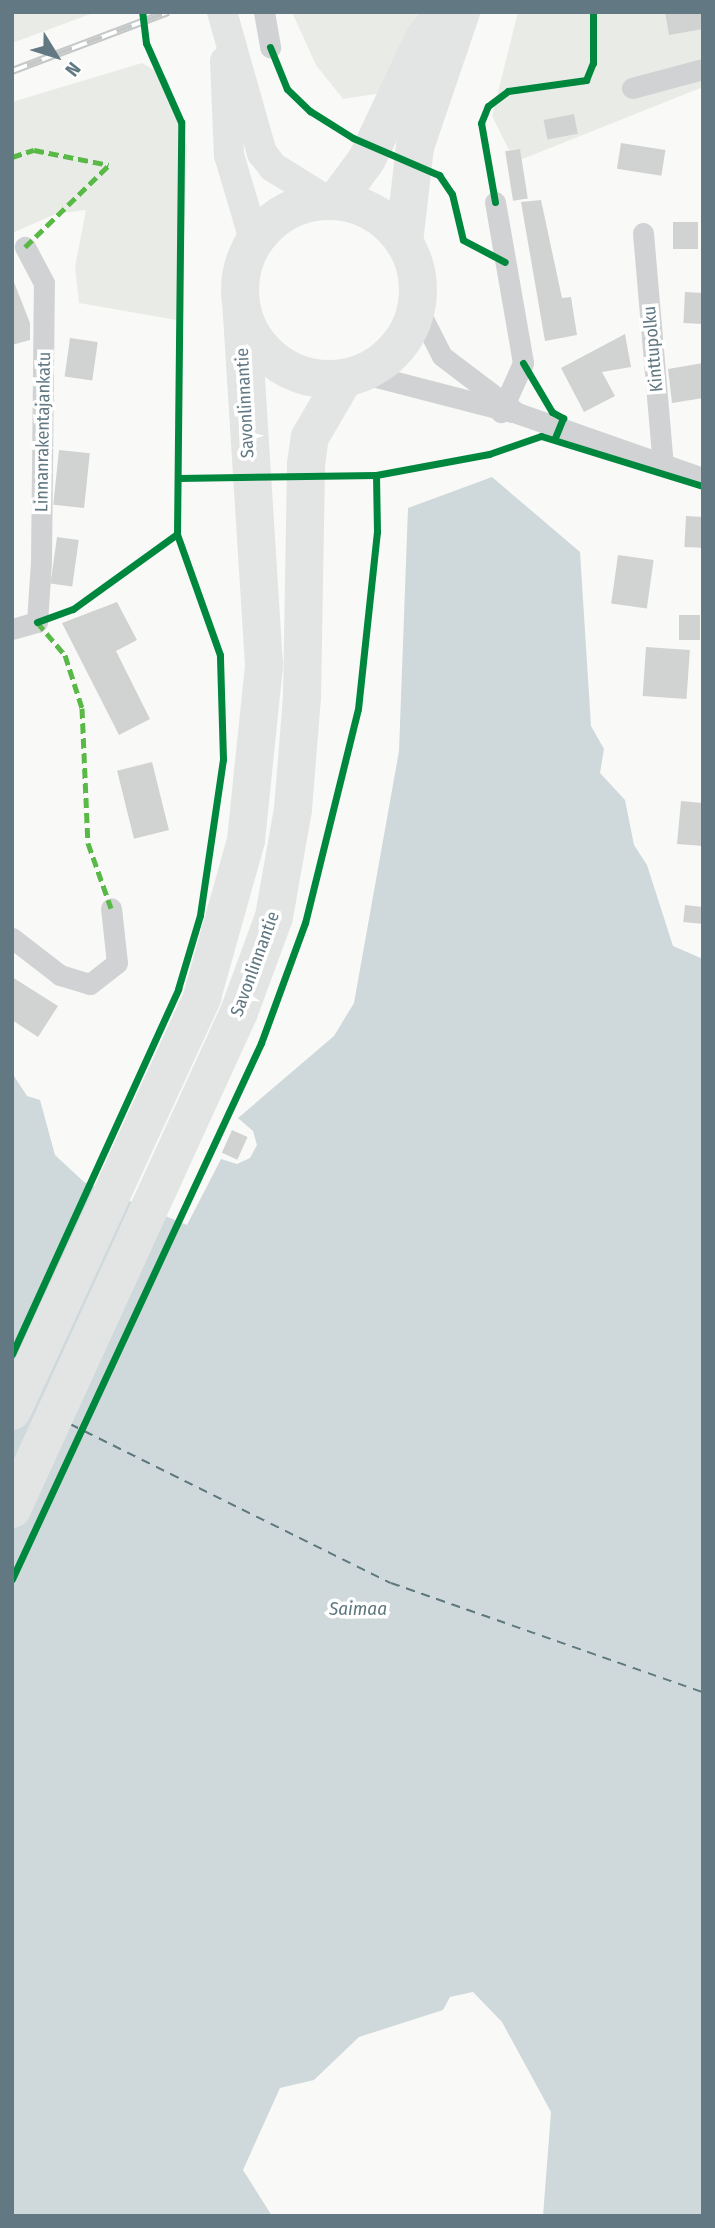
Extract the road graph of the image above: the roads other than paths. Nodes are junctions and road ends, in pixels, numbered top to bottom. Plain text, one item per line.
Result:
1 (264, 12) edge
2 (445, 12) edge
3 (461, 12) edge
4 (224, 21) edge
5 (270, 47) dead end
6 (703, 69) edge
7 (632, 88) dead end
8 (330, 197) junction
9 (495, 202) dead end
10 (643, 233) dead end
11 (255, 243) junction
12 (404, 243) junction
13 (25, 247) dead end
14 (416, 307) junction
15 (242, 311) junction
16 (354, 378) junction
17 (513, 411) junction
18 (663, 465) junction
19 (703, 478) edge
20 (12, 629) edge
21 (111, 908) dead end
22 (12, 938) edge
23 (12, 1411) edge
24 (12, 1509) edge

1 - 5 street
2 - 8 highway
3 - 12 highway
4 - 8 main road
4 - 11 main road
6 - 7 street
8 - 11 highway
8 - 12 highway
9 - 17 street
10 - 18 street, Kinttupolku
11 - 15 highway
12 - 14 highway
13 - 20 street, Linnanrakentajankatu
14 - 16 highway
14 - 17 street
15 - 16 highway
15 - 23 highway, Savonlinnantie
16 - 17 street
16 - 24 highway, Savonlinnantie
17 - 18 street
18 - 19 street
21 - 22 street

